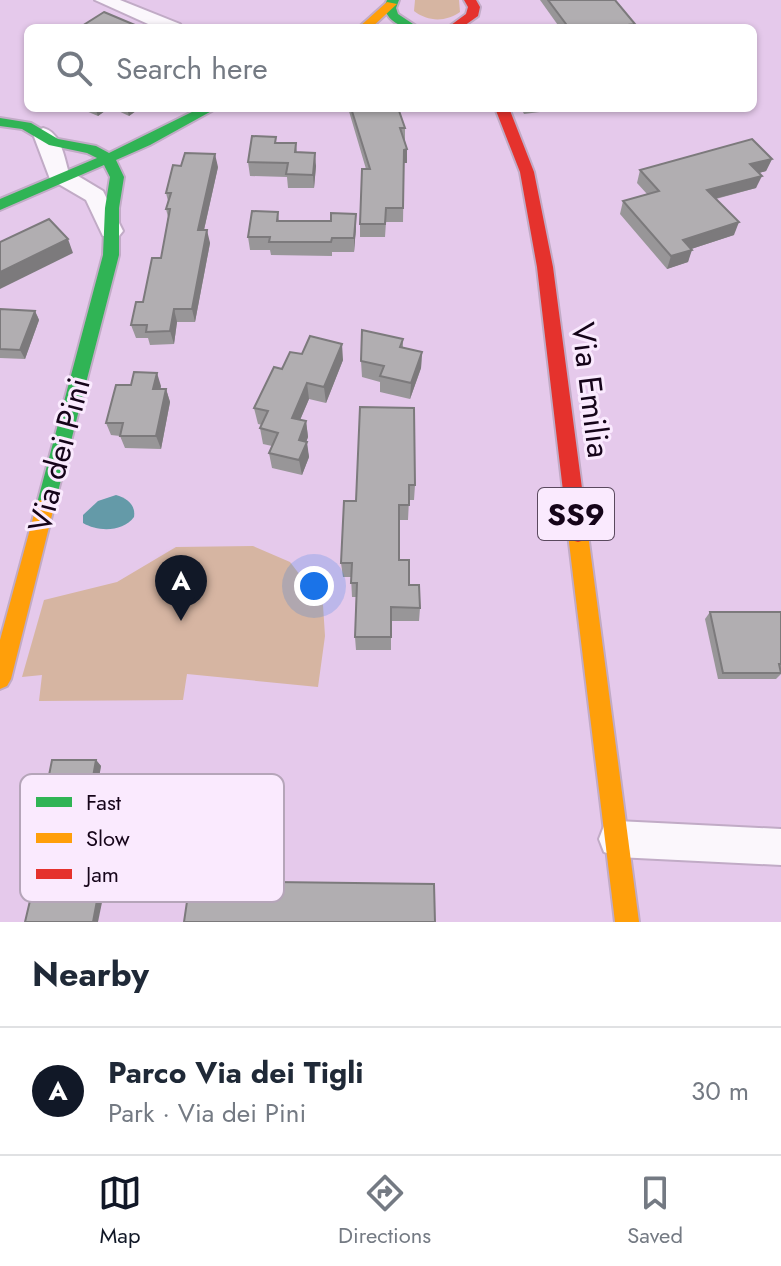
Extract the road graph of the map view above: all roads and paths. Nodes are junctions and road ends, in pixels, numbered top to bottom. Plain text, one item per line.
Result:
1 (104, 0) edge
2 (392, 2) edge
3 (163, 24) edge
4 (368, 24) edge
5 (405, 24) edge
6 (202, 112) edge
7 (504, 112) edge
8 (0, 122) edge
9 (43, 134) junction
10 (108, 158) junction
11 (62, 179) junction
12 (0, 205) edge
13 (111, 231) junction
14 (0, 679) edge
15 (617, 839) junction
16 (781, 847) edge
17 (627, 922) edge

1 - 3 street
2 - 4 street
2 - 5 street
6 - 10 street
7 - 15 street, Via Emilia / SS9
8 - 9 street
9 - 10 street
9 - 11 street
10 - 11 street
10 - 13 street, Via dei Pini
11 - 12 street
11 - 13 street
13 - 14 street, Via dei Pini
15 - 16 street
15 - 17 street, Via Emilia / SS9

